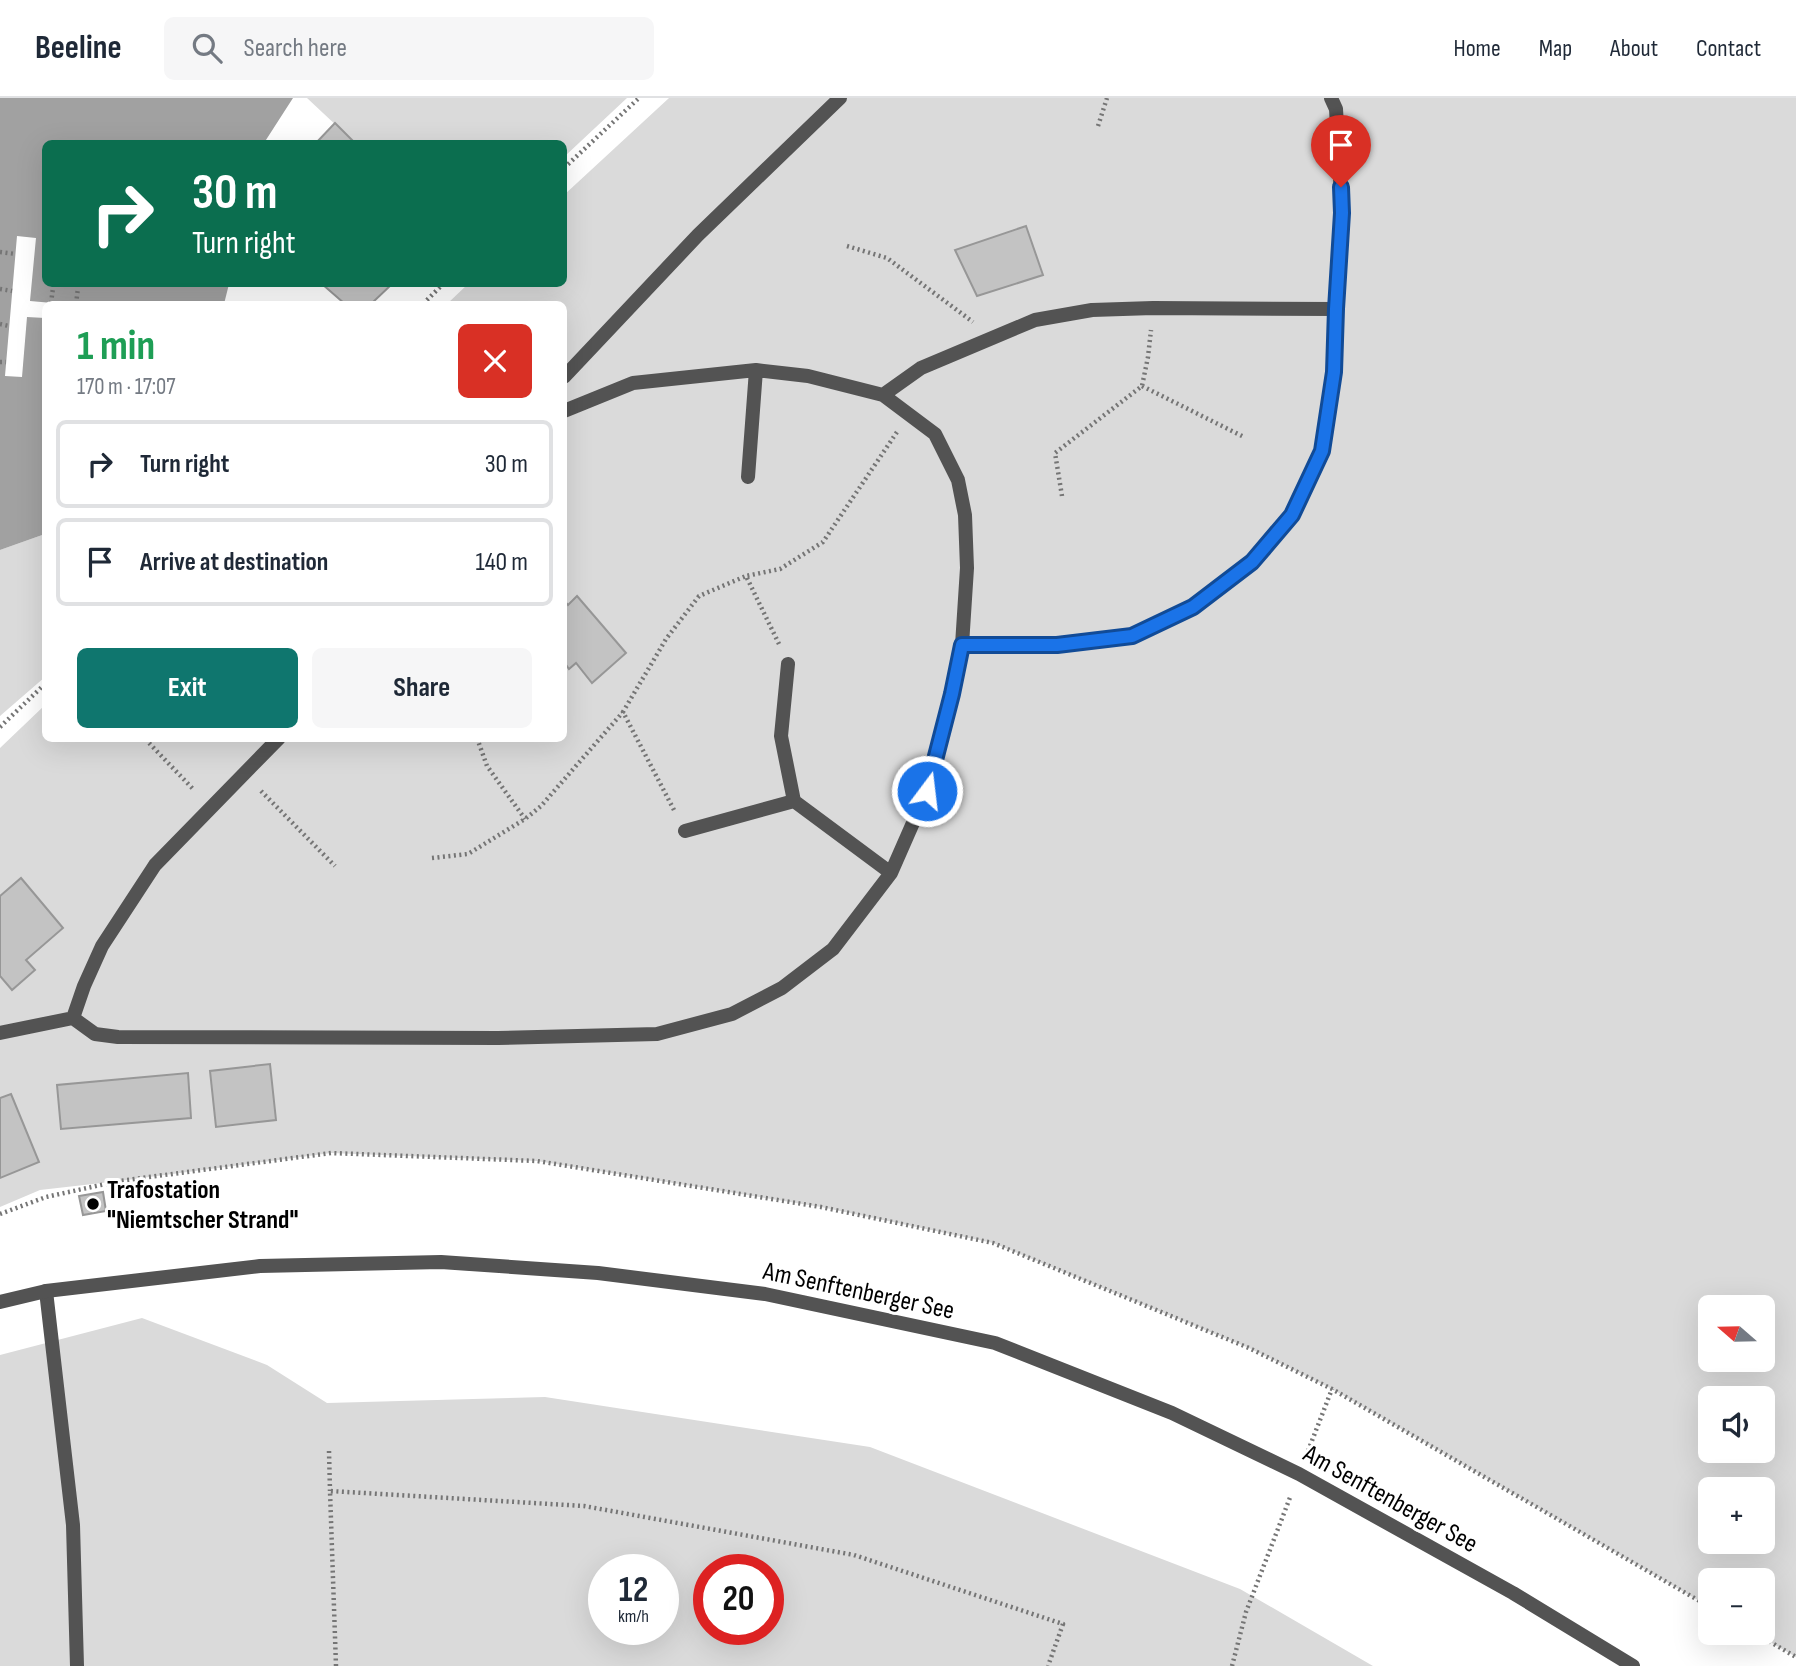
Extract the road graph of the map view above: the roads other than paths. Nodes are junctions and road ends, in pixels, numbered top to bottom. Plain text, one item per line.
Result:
1 (839, 98) edge
2 (1331, 98) edge
3 (1336, 309) junction
4 (756, 370) junction
5 (567, 374) edge
6 (883, 395) junction
7 (567, 410) edge
8 (747, 477) dead end
9 (962, 645) junction
10 (788, 664) road end
11 (275, 742) edge
12 (794, 801) junction
13 (685, 831) road end
14 (891, 873) junction
15 (73, 1018) junction
16 (0, 1033) edge
17 (46, 1291) junction
18 (0, 1302) edge
19 (77, 1666) edge
20 (1633, 1666) edge

1 - 5 street
2 - 3 street
3 - 6 street
3 - 9 street
4 - 6 street
4 - 7 street
4 - 8 street
6 - 9 street
9 - 14 street
10 - 12 street
11 - 15 street
12 - 13 street
12 - 14 street
14 - 15 street
15 - 16 street
17 - 18 street, Am Senftenberger See
17 - 19 street
17 - 20 street, Am Senftenberger See

